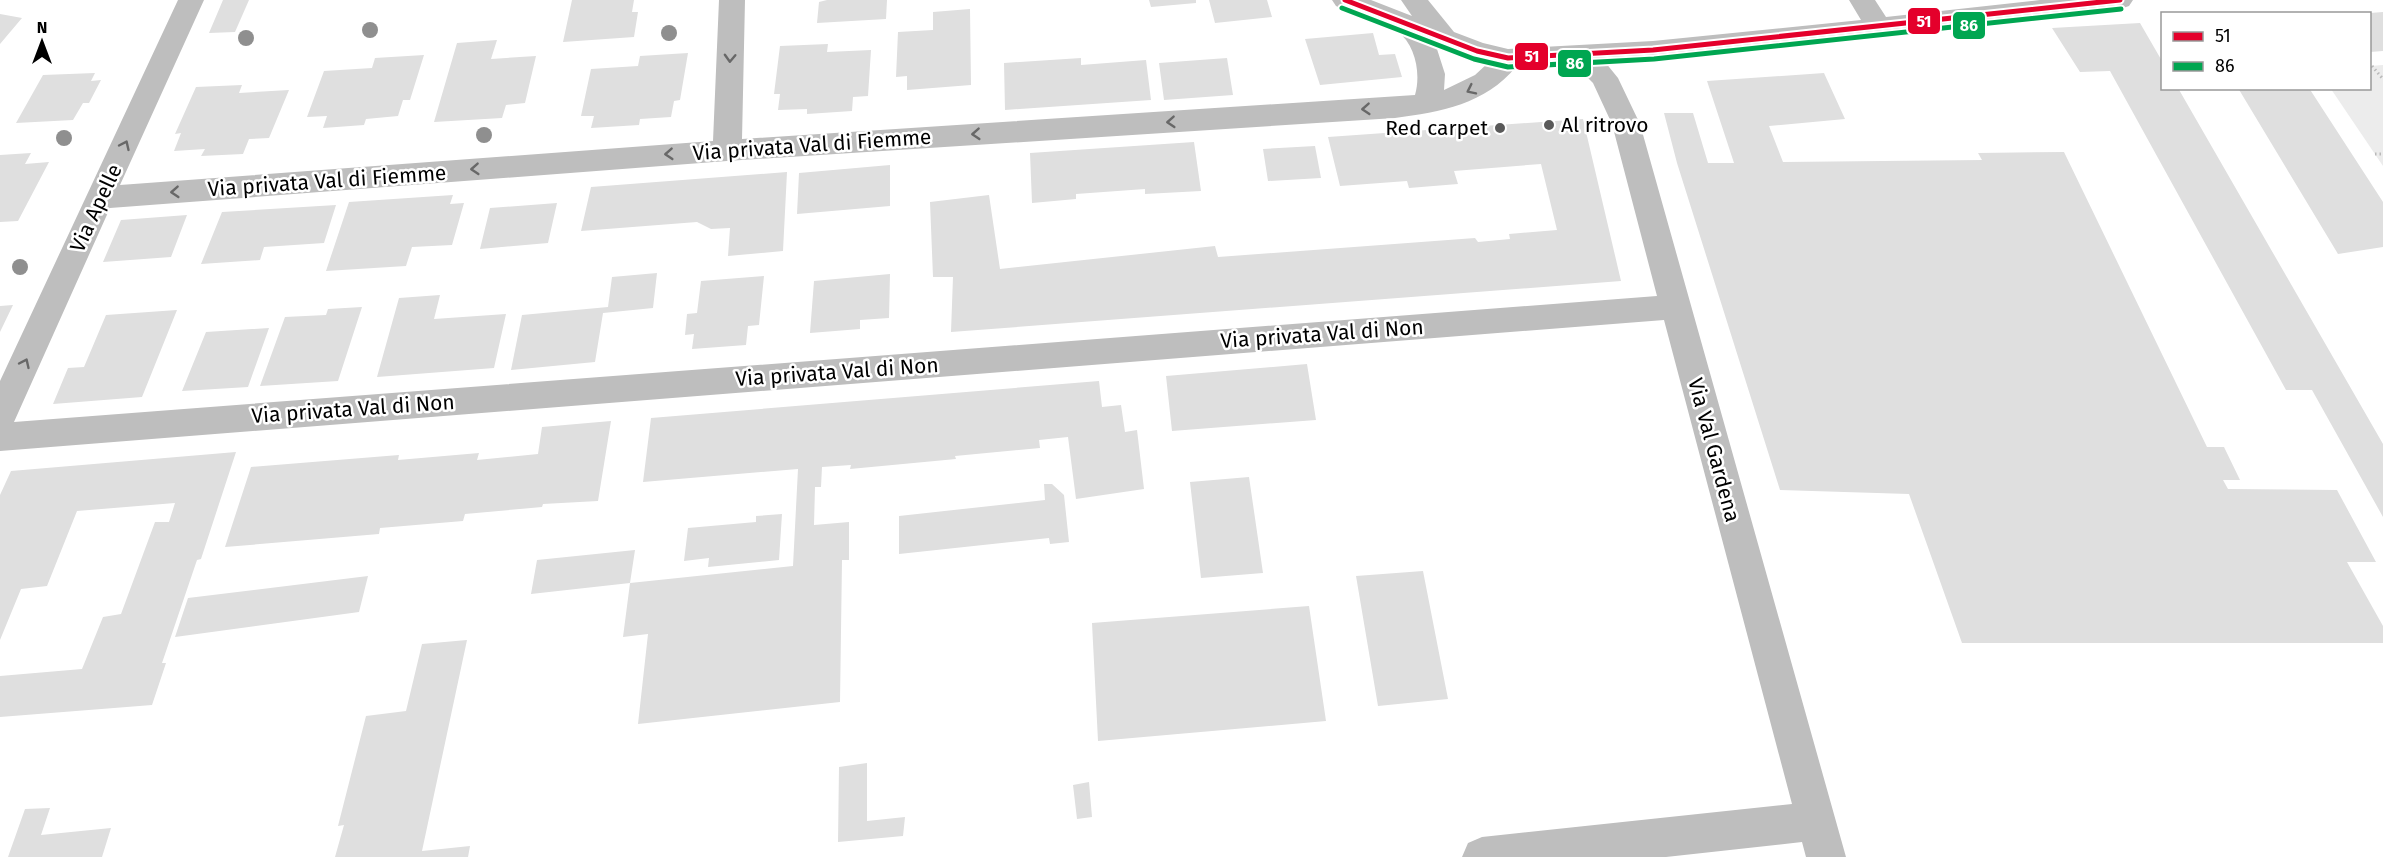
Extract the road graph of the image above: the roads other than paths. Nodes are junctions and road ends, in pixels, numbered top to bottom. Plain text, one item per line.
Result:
1 (191, 0) edge
2 (732, 0) edge
3 (1396, 0) edge
4 (1862, 0) edge
5 (2120, 0) edge
6 (1355, 4) edge
7 (1410, 13) edge
8 (1879, 27) junction
9 (1581, 55) junction
10 (1508, 58) junction
11 (1424, 104) junction
12 (727, 150) junction
13 (101, 198) junction
14 (1675, 307) junction
15 (0, 416) edge
16 (0, 437) edge
17 (1821, 839) edge
18 (1482, 857) edge

13 -> 1 street, Via Apelle
2 -> 12 street
3 - 6 street
4 - 8 street
5 - 8 street
6 - 7 street
7 - 10 street
7 - 11 street
8 - 9 street
9 - 10 street
9 - 14 street, Via Val Gardena
10 -> 11 street, Via privata Val di Fiemme
11 -> 12 street, Via privata Val di Fiemme
12 -> 13 street, Via privata Val di Fiemme
15 -> 13 street, Via Apelle
14 - 16 street, Via privata Val di Non
14 - 17 street, Via Val Gardena
17 - 18 street

